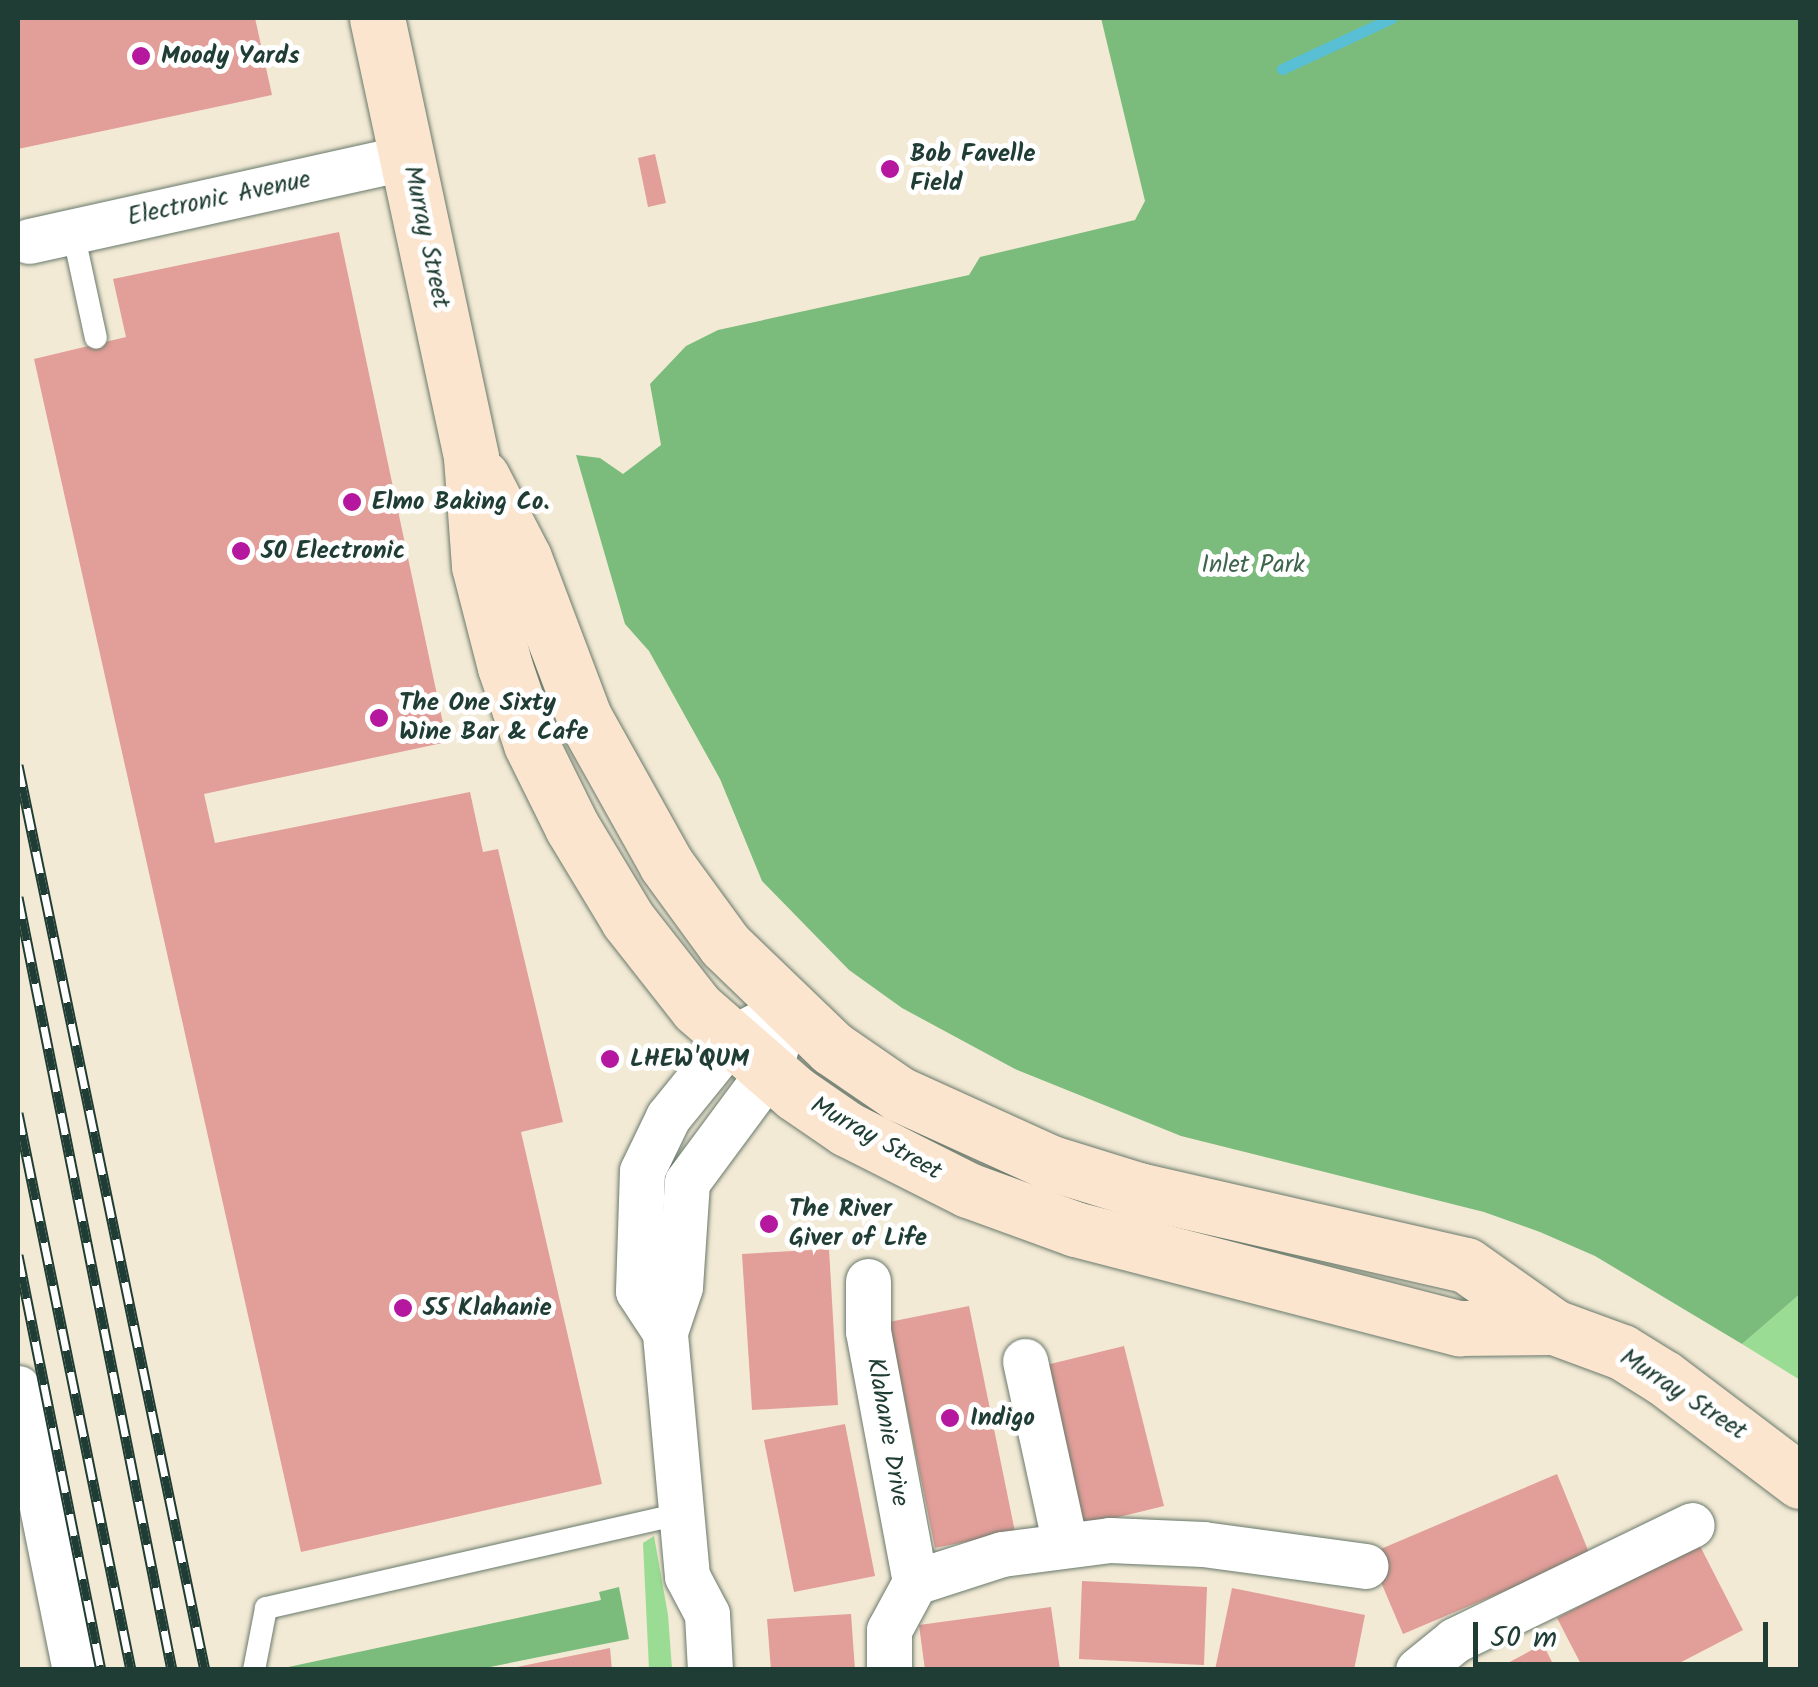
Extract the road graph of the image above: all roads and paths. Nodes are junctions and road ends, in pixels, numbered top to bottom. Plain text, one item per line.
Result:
1 (378, 18) edge
2 (410, 156) junction
3 (73, 232) junction
4 (29, 241) dead end
5 (96, 338) dead end
6 (471, 457) junction
7 (787, 1009) junction
8 (751, 1055) junction
9 (868, 1280) dead end
10 (1554, 1327) junction
11 (1026, 1362) dead end
12 (18, 1388) edge
13 (1800, 1482) edge
14 (679, 1514) junction
15 (1692, 1526) dead end
16 (1065, 1544) junction
17 (1366, 1566) dead end
18 (686, 1576) junction
19 (915, 1582) junction
20 (74, 1670) edge
21 (254, 1670) edge
22 (679, 1670) edge
23 (710, 1670) edge
24 (889, 1670) edge
25 (1418, 1670) edge

1 - 2 main road, Murray Street
2 - 3 street, Electronic Avenue
2 - 6 main road, Murray Street
3 - 4 street, Electronic Avenue
3 - 5 lane
6 - 7 main road, Murray Street
6 - 8 main road, Murray Street
7 - 8 street
7 - 10 main road, Murray Street
8 - 10 main road, Murray Street
8 - 14 street
9 - 19 street, Klahanie Drive
10 - 13 main road, Murray Street
11 - 16 street
12 - 20 street
14 - 18 street
14 - 21 lane
15 - 25 street
16 - 17 street
16 - 19 street
18 - 22 street
18 - 23 street
19 - 24 street

